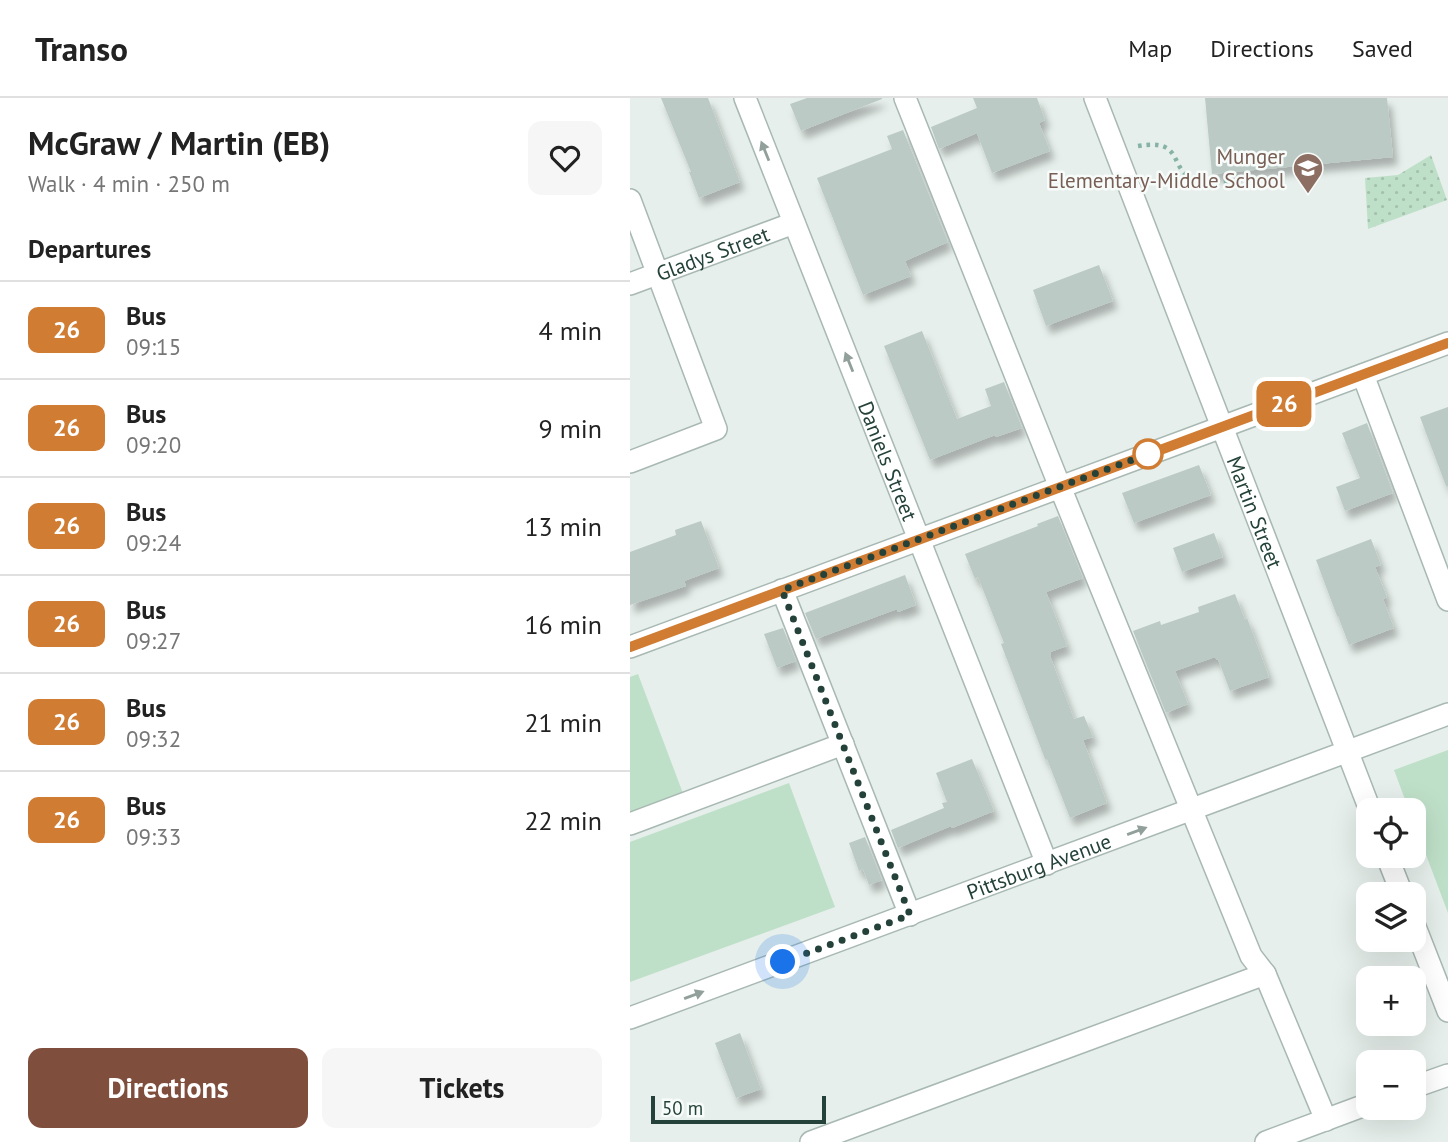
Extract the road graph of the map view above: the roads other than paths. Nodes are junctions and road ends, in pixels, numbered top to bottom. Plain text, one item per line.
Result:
1 (745, 98) edge
2 (905, 98) edge
3 (1095, 98) edge
4 (630, 200) edge
5 (794, 223) junction
6 (658, 274) junction
7 (630, 284) edge
8 (1448, 343) edge
9 (1363, 375) junction
10 (1221, 427) junction
11 (630, 462) edge
12 (1060, 487) junction
13 (919, 539) junction
14 (782, 590) junction
15 (1448, 600) edge
16 (630, 647) edge
17 (1448, 714) edge
18 (843, 744) junction
19 (1347, 752) junction
20 (1365, 798) edge
21 (1191, 811) junction
22 (630, 824) edge
23 (1047, 864) junction
24 (910, 915) junction
25 (1425, 952) edge
26 (1265, 974) junction
27 (1448, 1011) edge
28 (630, 1018) edge
29 (1448, 1075) edge
30 (1426, 1083) edge
31 (1356, 1109) edge
32 (1326, 1120) junction
33 (811, 1142) edge
34 (1266, 1142) edge

5 -> 1 street, Daniels Street
2 - 12 street
3 - 10 street, Martin Street
4 - 6 street
5 - 6 street, Gladys Street
13 -> 5 street, Daniels Street
6 - 7 street, Gladys Street
6 - 11 street
8 - 9 street
9 - 10 street
9 - 15 street
10 - 12 street
10 - 19 street, Martin Street
12 - 13 street
12 - 21 street
13 - 14 street
13 - 23 street, Daniels Street
14 - 16 street
14 - 18 street
17 - 19 street, Pittsburg Avenue
18 - 22 street
18 - 24 street
19 - 20 street, Martin Street
19 - 21 street, Pittsburg Avenue
23 -> 21 street, Pittsburg Avenue
21 - 26 street
23 - 24 street, Pittsburg Avenue
28 -> 24 street, Pittsburg Avenue
25 - 27 street
26 - 32 street
26 - 33 street
29 - 30 street
31 - 32 street
32 - 34 street

